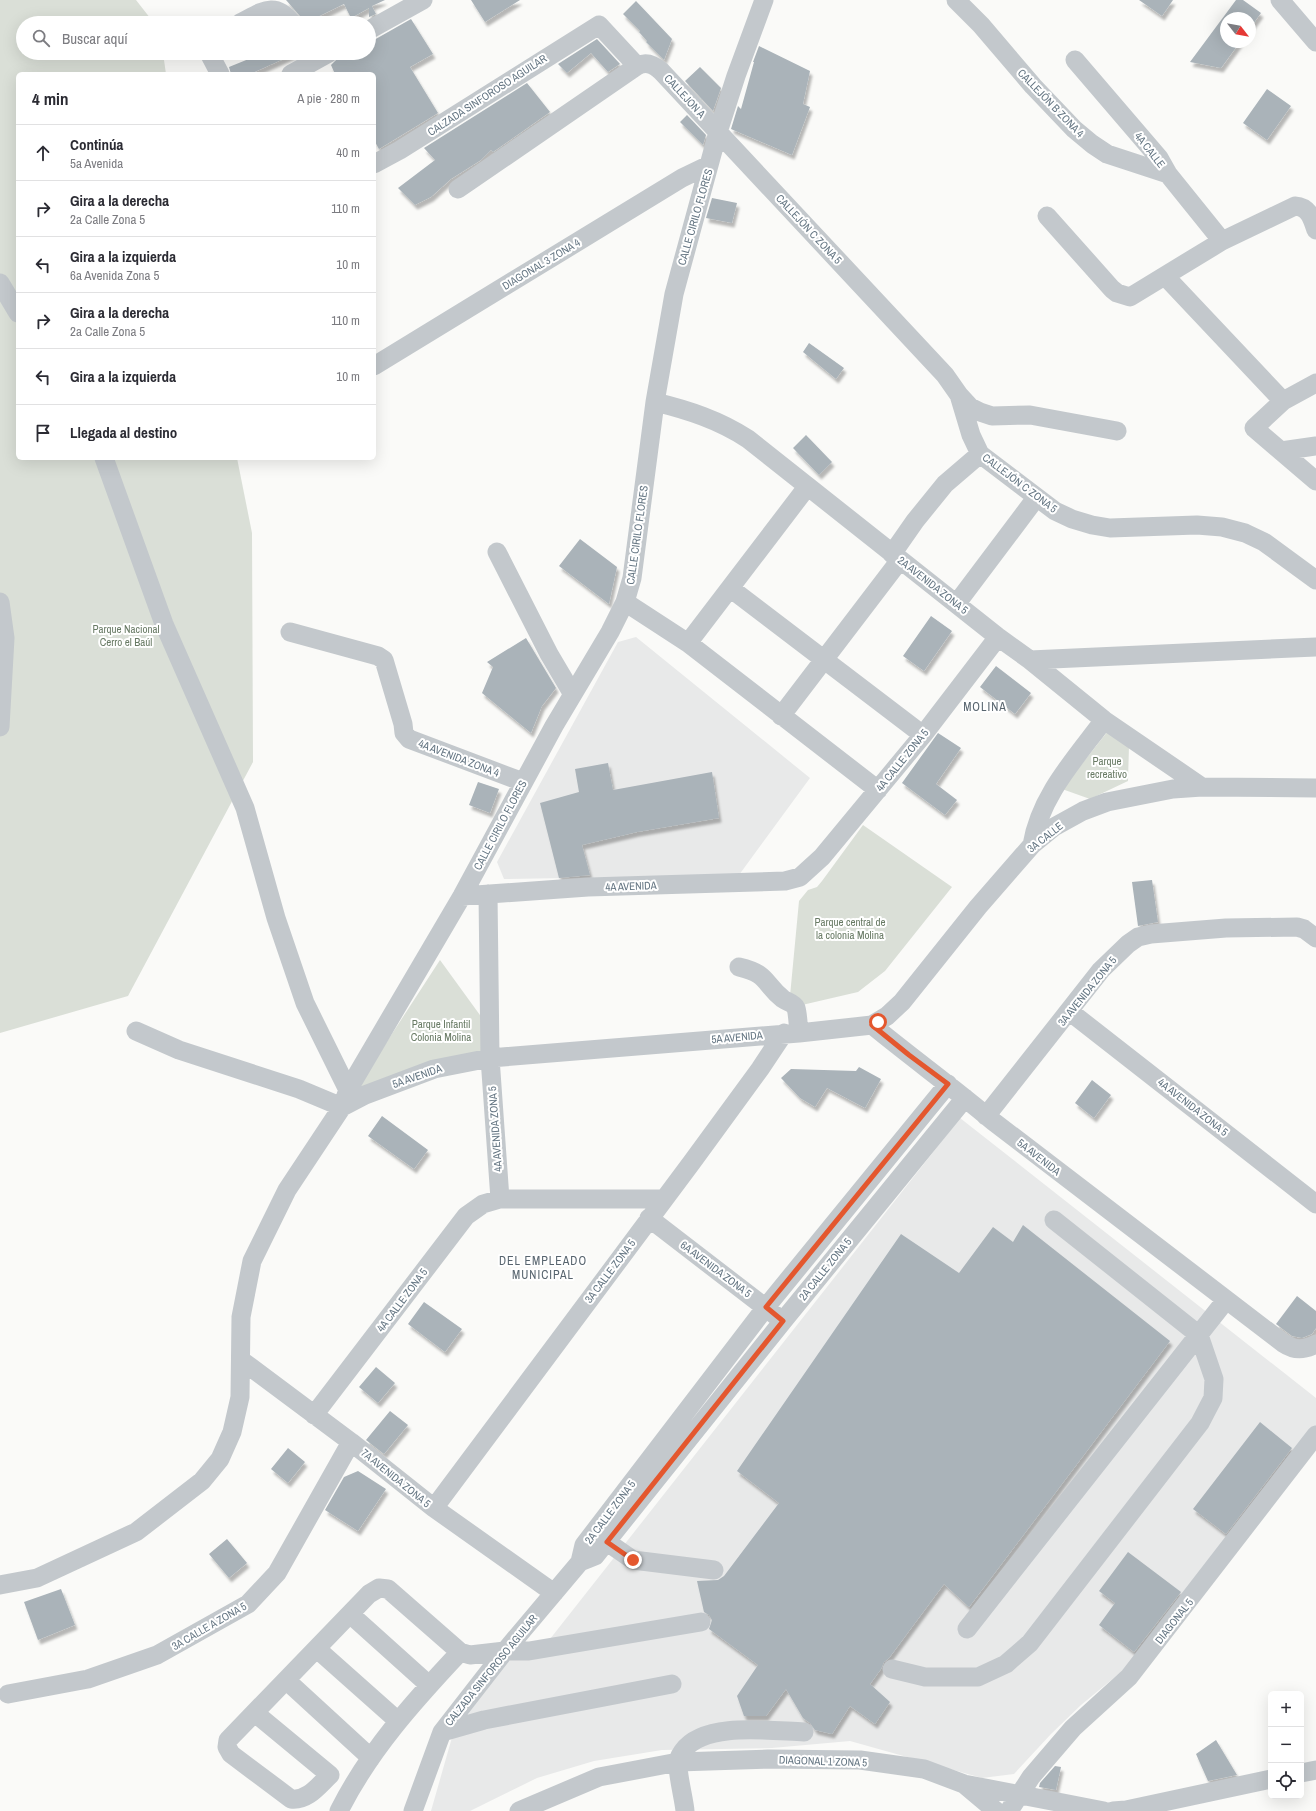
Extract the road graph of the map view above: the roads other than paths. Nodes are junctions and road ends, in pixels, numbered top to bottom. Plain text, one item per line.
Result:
1 (423, 0) edge
2 (764, 0) edge
3 (956, 0) edge
4 (1280, 0) edge
5 (254, 16) edge
6 (287, 16) edge
7 (599, 25) joint
8 (376, 26) edge
9 (1316, 42) edge
10 (213, 60) edge
11 (311, 60) edge
12 (1075, 60) dead end
13 (642, 65) junction
14 (219, 72) edge
15 (294, 72) edge
16 (718, 132) junction
17 (376, 163) edge
18 (710, 165) junction
19 (1168, 174) junction
20 (458, 190) dead end
21 (1047, 216) dead end
22 (1316, 230) edge
23 (1222, 241) junction
24 (1165, 276) junction
25 (0, 282) edge
26 (16, 310) edge
27 (376, 365) edge
28 (1316, 383) edge
29 (959, 395) junction
30 (1284, 401) junction
31 (655, 402) junction
32 (1117, 431) dead end
33 (1316, 446) edge
34 (1281, 451) junction
35 (980, 454) junction
36 (105, 460) edge
37 (1316, 481) edge
38 (808, 487) junction
39 (1036, 498) junction
40 (497, 552) dead end
41 (896, 557) junction
42 (1316, 580) edge
43 (730, 588) junction
44 (0, 602) edge
45 (625, 602) junction
46 (956, 603) junction
47 (290, 632) dead end
48 (998, 637) junction
49 (688, 643) junction
50 (1316, 647) edge
51 (824, 660) junction
52 (1030, 660) junction
53 (572, 694) junction
54 (781, 716) junction
55 (1104, 720) junction
56 (0, 727) edge
57 (922, 735) junction
58 (523, 782) junction
59 (1202, 787) junction
60 (1316, 788) edge
61 (878, 790) junction
62 (1032, 846) junction
63 (800, 877) joint
64 (488, 894) junction
65 (462, 896) junction
66 (1316, 938) edge
67 (739, 967) dead end
68 (1069, 1012) junction
69 (872, 1025) junction
70 (136, 1031) dead end
71 (791, 1033) junction
72 (490, 1058) junction
73 (948, 1084) junction
74 (348, 1090) junction
75 (965, 1098) junction
76 (342, 1107) junction
77 (986, 1116) junction
78 (500, 1199) junction
79 (663, 1199) junction
80 (1316, 1204) edge
81 (649, 1218) junction
82 (1054, 1220) dead end
83 (1226, 1300) junction
84 (766, 1307) junction
85 (783, 1321) junction
86 (1199, 1335) junction
87 (1313, 1346) edge
88 (240, 1360) junction
89 (314, 1415) junction
90 (1316, 1435) edge
91 (351, 1442) junction
92 (434, 1508) junction
93 (607, 1542) junction
94 (580, 1562) junction
95 (714, 1570) dead end
96 (0, 1585) edge
97 (554, 1593) junction
98 (350, 1614) junction
99 (700, 1622) dead end
100 (967, 1629) dead end
101 (316, 1649) junction
102 (505, 1651) junction
103 (460, 1652) junction
104 (892, 1669) dead end
105 (286, 1680) junction
106 (672, 1684) dead end
107 (429, 1685) junction
108 (8, 1694) dead end
109 (254, 1713) junction
110 (398, 1721) junction
111 (442, 1732) junction
112 (804, 1732) dead end
113 (371, 1758) junction
114 (678, 1762) junction
115 (1316, 1770) edge
116 (1304, 1772) edge
117 (330, 1775) junction
118 (1268, 1780) edge
119 (964, 1784) junction
120 (350, 1789) junction
121 (1019, 1795) junction
122 (539, 1807) edge
123 (339, 1811) edge
124 (413, 1811) edge
125 (519, 1811) edge
126 (685, 1811) edge
127 (996, 1811) edge
128 (1009, 1811) edge
129 (1104, 1811) edge
130 (1113, 1811) edge

1 - 8 street
2 - 16 street, CALLE CIRILO FLORES
3 - 19 street, CALLEJÓN B ZONA 4
4 - 9 street
5 - 6 street
7 - 13 street, CALLEJON A
7 - 17 street, CALZADA SINFOROSO AGUILAR
10 - 14 street
11 - 15 street
12 - 19 street, 4A CALLE
13 - 16 street, CALLEJON A
13 - 20 street
16 - 18 street, CALLE CIRILO FLORES
16 - 29 street, CALLEJÓN C ZONA 5
18 - 27 street, DIAGONAL 3 ZONA 4
18 - 31 street, CALLE CIRILO FLORES
19 - 23 street, 4A CALLE
21 - 24 street
22 - 23 street
23 - 24 street
24 - 30 street
25 - 26 street
28 - 30 street
29 - 32 street
29 - 35 street, CALLEJÓN C ZONA 5
30 - 34 street
31 - 38 street, 2A AVENIDA ZONA 5
31 - 45 street, CALLE CIRILO FLORES
33 - 34 street
34 - 37 street
35 - 39 street, CALLEJÓN C ZONA 5
35 - 41 street
36 - 74 street
38 - 41 street, 2A AVENIDA ZONA 5
38 - 43 street
39 - 42 street, CALLEJÓN C ZONA 5
39 - 46 street
40 - 53 street
41 - 46 street, 2A AVENIDA ZONA 5
41 - 51 street
43 - 49 street
43 - 51 street
44 - 56 street
45 - 49 street
45 - 53 street, CALLE CIRILO FLORES
46 - 48 street, 2A AVENIDA ZONA 5
47 - 58 street, 4A AVENIDA ZONA 4
48 - 52 street, 2A AVENIDA ZONA 5
48 - 57 street, 4A CALLE ZONA 5
49 - 54 street
50 - 52 street
51 - 54 street
51 - 57 street
52 - 55 street, 2A AVENIDA ZONA 5
53 - 58 street, CALLE CIRILO FLORES
54 - 61 street
55 - 59 street, 2A AVENIDA ZONA 5
55 - 62 street
57 - 61 street, 4A CALLE ZONA 5
58 - 65 street, CALLE CIRILO FLORES
59 - 60 street, 3A CALLE
59 - 62 street, 3A CALLE
61 - 63 street, 4A CALLE ZONA 5
62 - 69 street, 3A CALLE
63 - 64 street, 4A AVENIDA
64 - 65 street, 4A AVENIDA
64 - 72 street, 4A AVENIDA ZONA 5
65 - 74 street, CALLE CIRILO FLORES
66 - 68 street, 3A AVENIDA ZONA 5
67 - 71 street
68 - 77 street, 3A AVENIDA ZONA 5
68 - 80 street, 4A AVENIDA ZONA 5
69 - 71 street, 5A AVENIDA
69 - 73 street, 5A AVENIDA
70 - 76 street
71 - 72 street, 5A AVENIDA
71 - 79 street, 3A CALLE ZONA 5
72 - 76 street, 5A AVENIDA
72 - 78 street, 4A AVENIDA ZONA 5
73 - 75 street, 5A AVENIDA
73 - 84 street, 2A CALLE ZONA 5
74 - 76 street, CALLE CIRILO FLORES
75 - 77 street, 5A AVENIDA
75 - 85 street, 2A CALLE ZONA 5
76 - 88 street, 5A AVENIDA
77 - 83 street, 5A AVENIDA
78 - 79 street
78 - 89 street, 4A CALLE ZONA 5
79 - 81 street, 3A CALLE ZONA 5
81 - 84 street, 6A AVENIDA ZONA 5
81 - 92 street, 3A CALLE ZONA 5
82 - 86 street
83 - 86 street
83 - 87 street, 5A AVENIDA
84 - 85 street, 6A AVENIDA ZONA 5
84 - 94 street, 2A CALLE ZONA 5
85 - 93 street, 2A CALLE ZONA 5
86 - 100 street
86 - 104 street
88 - 89 street, 7A AVENIDA ZONA 5
88 - 96 street, 5A AVENIDA
89 - 91 street, 7A AVENIDA ZONA 5
90 - 121 street, DIAGONAL 5
91 - 92 street, 7A AVENIDA ZONA 5
91 - 108 street, 3A CALLE A ZONA 5
92 - 97 street, 7A AVENIDA ZONA 5
93 - 94 street, 2A CALLE ZONA 5
93 - 95 street
94 - 97 street, CALZADA SINFOROSO AGUILAR
97 - 102 street, CALZADA SINFOROSO AGUILAR
98 - 101 street
98 - 103 street
98 - 107 street
99 - 102 street
101 - 105 street
101 - 110 street
102 - 103 street
102 - 111 street, CALZADA SINFOROSO AGUILAR
103 - 107 street
105 - 109 street
105 - 113 street
106 - 111 street
107 - 110 street
109 - 117 street
109 - 117 street
110 - 113 street
111 - 124 street, CALZADA SINFOROSO AGUILAR
112 - 114 street
113 - 120 street
114 - 119 street, DIAGONAL 1 ZONA 5
114 - 122 street, DIAGONAL 1 ZONA 5
114 - 126 street
115 - 116 street
117 - 120 street
118 - 130 street
119 - 121 street
119 - 127 street
120 - 123 street
121 - 128 street, DIAGONAL 5
121 - 129 street
122 - 125 street, DIAGONAL 1 ZONA 5

